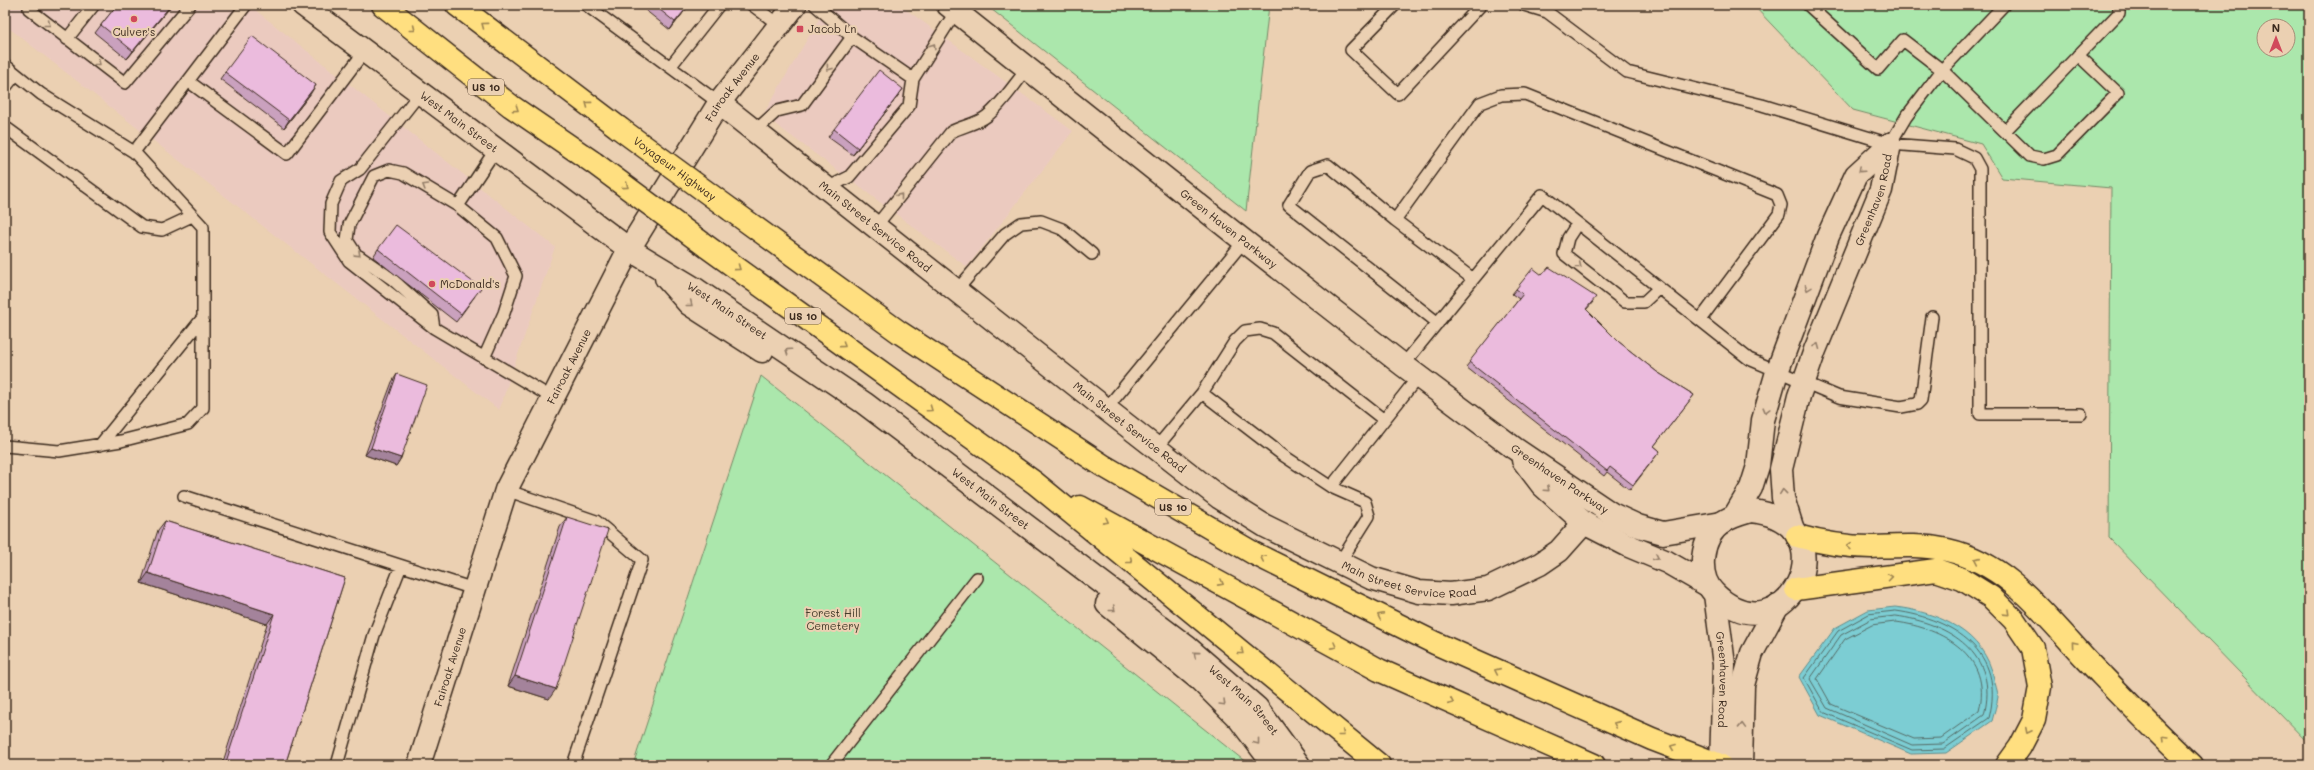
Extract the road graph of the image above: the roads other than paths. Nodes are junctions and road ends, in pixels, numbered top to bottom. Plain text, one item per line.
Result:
1 (32, 5) edge
2 (94, 5) edge
3 (190, 5) edge
4 (246, 5) edge
5 (303, 5) edge
6 (383, 5) edge
7 (457, 5) edge
8 (719, 5) edge
9 (752, 5) edge
10 (795, 5) edge
11 (815, 5) edge
12 (1395, 5) edge
13 (1481, 5) edge
14 (1524, 5) edge
15 (1808, 5) edge
16 (2004, 5) edge
17 (2119, 5) edge
18 (592, 7) edge
19 (952, 8) edge
20 (779, 25) junction
21 (852, 37) junction
22 (67, 39) junction
23 (364, 52) junction
24 (2078, 55) junction
25 (5, 65) edge
26 (670, 67) junction
27 (1028, 68) junction
28 (1942, 70) junction
29 (16, 74) junction
30 (913, 79) junction
31 (188, 81) junction
32 (5, 88) edge
33 (420, 93) junction
34 (719, 103) junction
35 (5, 127) edge
36 (754, 131) junction
37 (2005, 131) junction
38 (1890, 144) junction
39 (496, 149) junction
40 (134, 152) junction
41 (828, 188) junction
42 (458, 206) junction
43 (192, 216) junction
44 (1395, 220) junction
45 (1577, 224) junction
46 (876, 226) junction
47 (1244, 241) junction
48 (629, 249) junction
49 (1092, 254) dead end
50 (654, 265) junction
51 (1474, 279) junction
52 (1659, 288) junction
53 (957, 290) junction
54 (1932, 318) dead end
55 (202, 320) junction
56 (1700, 320) junction
57 (1438, 322) junction
58 (434, 328) junction
59 (484, 358) junction
60 (1411, 371) junction
61 (1777, 372) junction
62 (1803, 382) junction
63 (1202, 393) junction
64 (551, 398) junction
65 (1106, 409) junction
66 (2081, 414) dead end
67 (1384, 420) junction
68 (100, 444) junction
69 (5, 446) edge
70 (1156, 448) junction
71 (1514, 448) junction
72 (1035, 483) junction
73 (1331, 487) junction
74 (506, 490) junction
75 (184, 496) dead end
76 (1728, 519) junction
77 (1584, 523) junction
78 (1796, 535) junction
79 (1340, 562) junction
80 (401, 566) junction
81 (977, 578) dead end
82 (1796, 589) junction
83 (474, 590) junction
84 (1711, 590) junction
85 (1778, 606) junction
86 (337, 765) edge
87 (419, 765) edge
88 (573, 765) edge
89 (831, 765) edge
90 (1274, 765) edge
91 (1299, 765) edge
92 (1379, 765) edge
93 (1594, 765) edge
94 (1720, 765) edge
95 (1741, 765) edge
96 (2007, 765) edge
97 (2192, 765) edge

1 -> 22 lane
2 - 22 lane
22 -> 3 lane
4 - 31 lane
5 - 23 street, West Main Street
6 -> 72 highway, US 10, bridge
94 -> 7 highway, Voyageur Highway / US 10, bridge
8 - 26 lane
9 - 20 lane
10 - 20 street, Fairoak Avenue
11 - 21 lane
12 - 13 lane
14 - 38 lane
15 - 28 lane
16 - 28 lane
17 - 24 lane
18 - 26 lane
19 - 27 street, Green Haven Parkway
30 -> 19 lane
20 - 34 street, Fairoak Avenue
21 - 30 lane
21 -> 36 lane
23 - 31 lane
23 - 33 street, West Main Street
24 - 37 lane
24 - 37 lane
25 - 29 lane
26 - 34 lane
46 -> 27 lane
27 - 47 street, Green Haven Parkway
28 - 37 lane
28 - 38 lane
29 - 32 lane
29 - 40 lane
30 - 41 lane
31 - 40 lane
33 - 39 street, West Main Street
33 - 58 lane
34 - 36 street, Main Street Service Road
34 - 48 street, Fairoak Avenue
35 - 43 lane
36 - 41 street, Main Street Service Road
38 -> 61 street, Greenhaven Road
62 -> 38 street, Greenhaven Road
38 - 66 lane
39 - 42 lane
39 - 48 street, West Main Street
40 - 43 lane
41 - 46 street, Main Street Service Road
42 -> 58 lane
42 - 59 lane
43 - 55 lane
44 - 51 lane
44 - 56 lane
44 - 57 lane
45 - 51 lane
45 - 52 lane
45 -> 52 lane
46 - 53 street, Main Street Service Road
47 - 60 street, Green Haven Parkway
47 - 65 lane
48 - 50 street, West Main Street
48 - 64 street, Fairoak Avenue
49 - 53 lane
50 -> 90 street, West Main Street
91 -> 50 street, West Main Street
51 - 57 lane
52 - 56 lane
53 - 65 street, Main Street Service Road
54 - 62 lane
55 - 68 lane
55 - 68 lane
56 - 61 lane
57 - 60 lane
58 - 59 lane
59 - 64 lane
60 - 67 lane
60 - 71 street, Green Haven Parkway
61 - 62 lane
61 -> 76 street, Greenhaven Road
78 -> 62 street, Greenhaven Road
63 - 67 lane
63 - 70 lane
63 - 73 lane
64 - 74 street, Fairoak Avenue
65 - 70 street, Main Street Service Road
67 - 73 lane
68 - 69 lane
70 - 79 street, Main Street Service Road
71 - 76 street, Greenhaven Parkway
71 -> 77 street, Greenhaven Parkway
72 -> 92 highway
72 -> 93 highway, US 10
73 - 79 lane
74 - 83 street, Fairoak Avenue
74 - 88 lane
75 - 80 lane
76 - 78 street
76 - 84 street, Greenhaven Road
77 - 79 street, Main Street Service Road
77 -> 84 street, Greenhaven Parkway
78 - 82 street, Greenhaven Road
97 -> 78 highway
80 - 83 lane
80 - 86 lane
81 - 89 lane
82 - 85 street, Greenhaven Road
82 -> 96 highway
83 - 87 street, Fairoak Avenue
84 - 85 street, Greenhaven Road
84 - 94 street, Greenhaven Road
95 -> 85 street, Greenhaven Road

